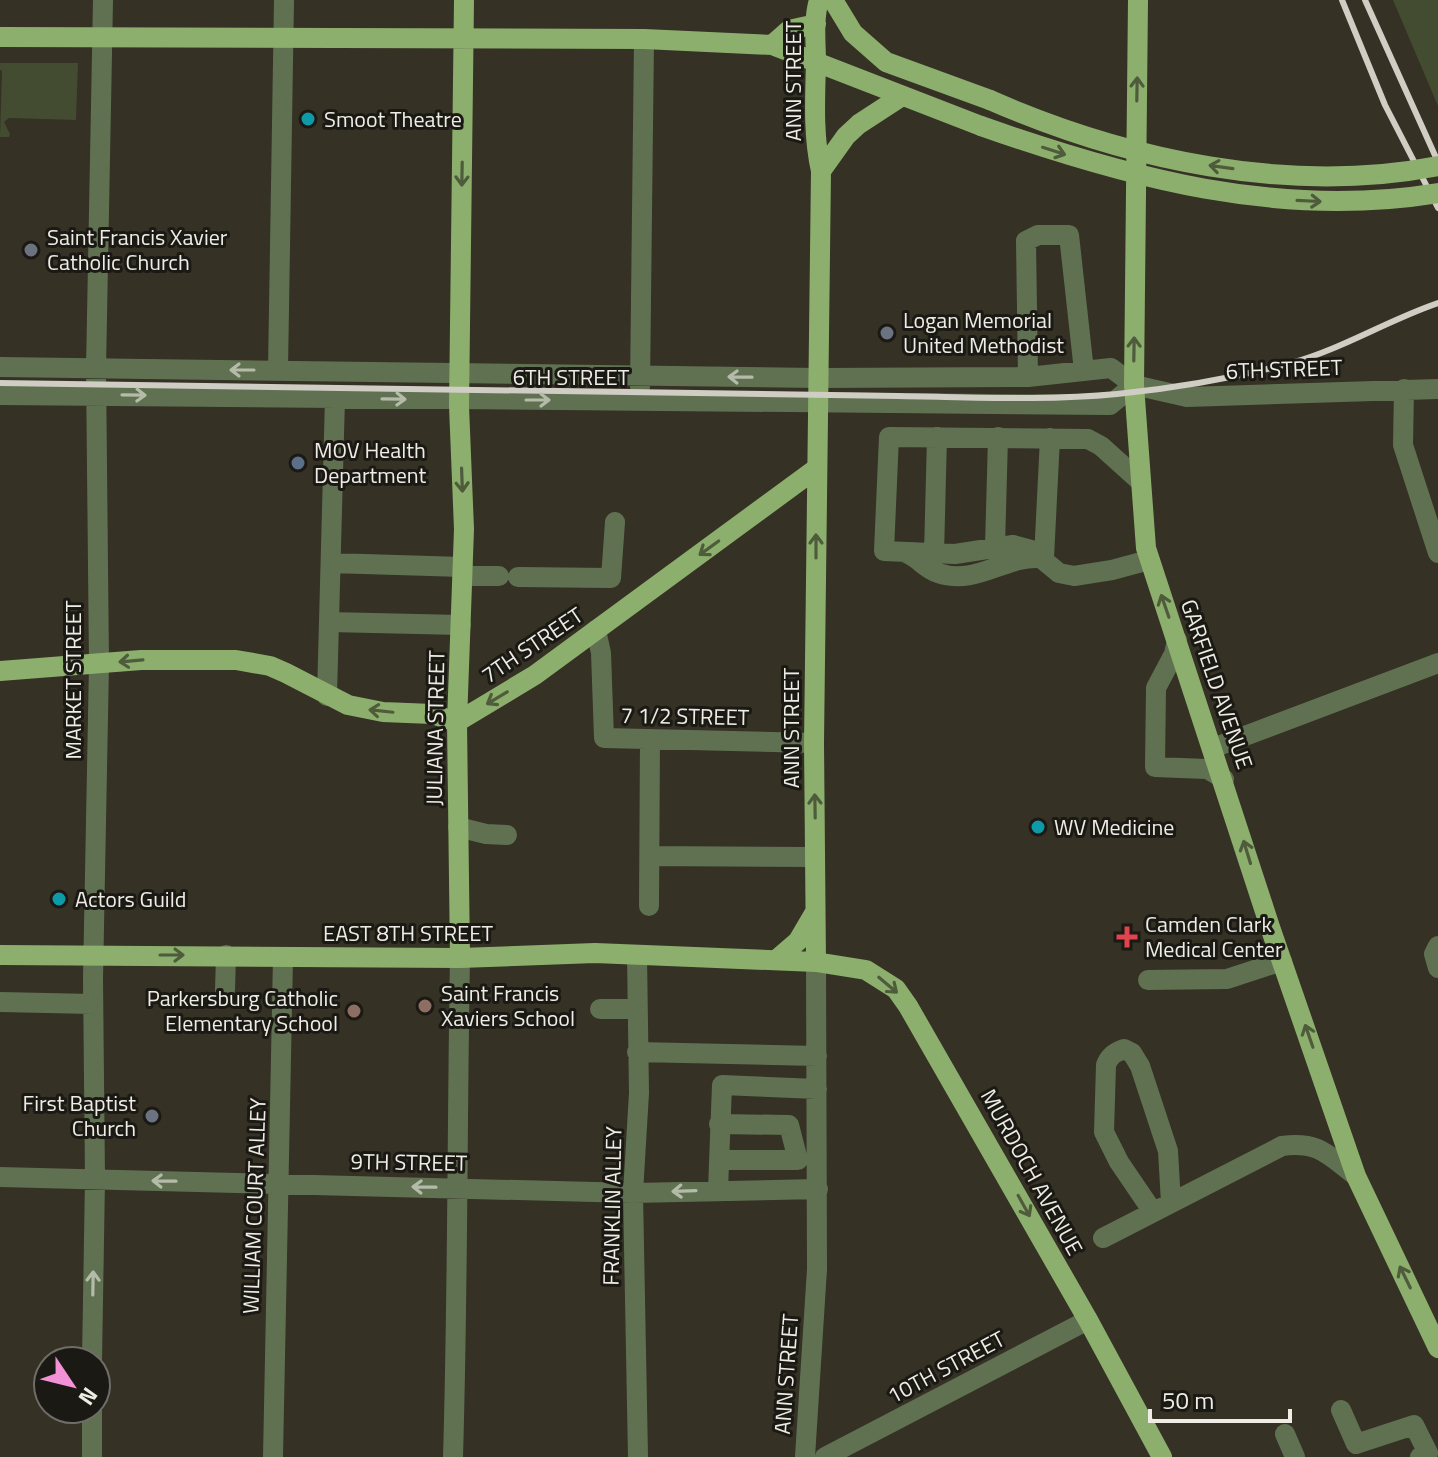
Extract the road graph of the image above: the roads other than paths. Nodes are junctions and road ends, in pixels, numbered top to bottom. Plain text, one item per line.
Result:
1 (103, 0) edge
2 (284, 0) edge
3 (464, 0) edge
4 (819, 0) edge
5 (833, 0) edge
6 (1138, 0) edge
7 (816, 24) junction
8 (0, 37) edge
9 (102, 38) junction
10 (283, 39) junction
11 (644, 39) junction
12 (464, 40) junction
13 (772, 45) junction
14 (816, 64) junction
15 (902, 96) junction
16 (1438, 166) edge
17 (821, 171) junction
18 (1438, 193) edge
19 (0, 367) edge
20 (96, 369) junction
21 (278, 370) junction
22 (1084, 371) junction
23 (460, 374) junction
24 (640, 375) junction
25 (1028, 377) junction
26 (818, 378) junction
27 (1134, 385) junction
28 (1404, 389) junction
29 (1438, 389) edge
30 (96, 394) junction
31 (0, 395) edge
32 (335, 398) junction
33 (460, 400) junction
34 (640, 401) junction
35 (818, 404) junction
36 (969, 405) junction
37 (937, 437) junction
38 (969, 437) junction
39 (998, 437) junction
40 (1050, 438) junction
41 (817, 468) junction
42 (1141, 482) junction
43 (615, 522) dead end
44 (995, 547) junction
45 (901, 552) junction
46 (1438, 553) edge
47 (934, 554) junction
48 (1044, 558) junction
49 (1149, 560) junction
50 (331, 563) junction
51 (463, 572) junction
52 (611, 578) junction
53 (630, 605) junction
54 (329, 622) junction
55 (461, 625) junction
56 (596, 630) junction
57 (1177, 640) junction
58 (1438, 663) edge
59 (99, 664) junction
60 (0, 671) edge
61 (327, 696) junction
62 (457, 722) junction
63 (650, 739) junction
64 (814, 743) junction
65 (1213, 748) junction
66 (1224, 779) junction
67 (458, 827) junction
68 (507, 835) dead end
69 (650, 856) junction
70 (815, 857) junction
71 (649, 906) dead end
72 (815, 912) junction
73 (1438, 946) edge
74 (0, 955) edge
75 (94, 955) junction
76 (226, 955) junction
77 (637, 955) junction
78 (283, 957) junction
79 (460, 958) junction
80 (776, 960) junction
81 (1282, 961) junction
82 (816, 962) junction
83 (1438, 968) edge
84 (1148, 980) dead end
85 (225, 990) dead end
86 (0, 1002) edge
87 (93, 1004) junction
88 (600, 1009) dead end
89 (637, 1009) junction
90 (637, 1052) junction
91 (817, 1056) junction
92 (817, 1089) junction
93 (719, 1124) junction
94 (719, 1160) junction
95 (1356, 1176) junction
96 (0, 1177) edge
97 (95, 1179) junction
98 (280, 1184) junction
99 (459, 1187) junction
100 (818, 1189) junction
101 (718, 1190) junction
102 (633, 1193) junction
103 (1162, 1208) junction
104 (1103, 1238) dead end
105 (1088, 1320) junction
106 (92, 1345) edge
107 (1438, 1348) edge
108 (1341, 1410) dead end
109 (92, 1425) edge
110 (1285, 1434) dead end
111 (92, 1457) edge
112 (273, 1457) edge
113 (453, 1457) edge
114 (638, 1457) edge
115 (805, 1457) edge
116 (825, 1457) edge
117 (1162, 1457) edge
118 (1295, 1457) edge
119 (1420, 1457) edge

1 - 9 street, MARKET STREET
2 - 10 street
3 - 12 main road, JULIANA STREET
4 - 7 main road, ANN STREET
16 -> 5 main road, bridge
27 -> 6 main road, GARFIELD AVENUE
7 - 13 main road
7 - 14 main road, ANN STREET
8 - 9 main road
9 - 10 main road
9 - 20 street, MARKET STREET
10 - 12 main road
10 - 21 street
11 - 12 main road
11 - 13 main road
11 - 24 street
12 -> 23 main road, JULIANA STREET
13 - 14 main road
14 - 15 main road
14 - 17 main road, ANN STREET
15 - 17 main road
15 -> 18 main road, bridge
17 - 26 main road, ANN STREET
19 - 20 street, 6TH STREET
21 -> 20 street, 6TH STREET
20 - 30 street, MARKET STREET
21 - 23 street, 6TH STREET
22 - 25 street, 6TH STREET
22 - 25 street
22 - 27 street, 6TH STREET
23 - 24 street, 6TH STREET
23 - 33 main road, JULIANA STREET
26 -> 24 street, 6TH STREET
24 - 34 street
25 - 26 street, 6TH STREET
26 - 35 main road, ANN STREET
27 - 28 street, 6TH STREET
27 - 36 street, 6TH STREET
27 - 42 main road, GARFIELD AVENUE
28 - 29 street, 6TH STREET
28 - 46 street
30 - 31 street, 6TH STREET
30 -> 32 street, 6TH STREET
30 - 59 street, MARKET STREET
32 -> 33 street, 6TH STREET
32 - 50 street
33 -> 34 street, 6TH STREET
33 -> 51 main road, JULIANA STREET
34 - 35 street, 6TH STREET
35 - 36 street, 6TH STREET
35 - 41 main road, ANN STREET
36 - 38 street
37 - 38 street
37 - 45 street
37 - 47 street
38 - 39 street
39 - 40 street
39 - 44 street
40 - 42 street
40 - 48 street
41 -> 53 main road, 7TH STREET
64 -> 41 main road, ANN STREET
42 - 49 main road, GARFIELD AVENUE
43 - 52 street
44 - 47 street
44 - 48 street
45 - 47 street
45 - 48 street
48 - 49 street
57 -> 49 main road, GARFIELD AVENUE
50 - 51 street
50 - 54 street
51 - 52 street
51 - 55 main road, JULIANA STREET
52 - 53 street
53 - 56 main road, 7TH STREET
54 - 55 street
54 - 61 street
55 - 62 main road, JULIANA STREET
56 -> 62 main road, 7TH STREET
56 - 63 street, 7 1/2 STREET
57 - 65 main road, GARFIELD AVENUE
57 - 66 street
58 - 65 street
59 - 60 main road
61 -> 59 main road
59 - 75 street, MARKET STREET
62 -> 61 main road
62 - 67 main road, JULIANA STREET
63 - 64 street, 7 1/2 STREET
63 - 69 street
70 -> 64 main road, ANN STREET
65 - 66 main road, GARFIELD AVENUE
81 -> 66 main road, GARFIELD AVENUE
67 - 68 street
67 - 79 main road, JULIANA STREET
69 - 70 street
69 - 71 street
70 - 72 main road, ANN STREET
72 - 80 main road
72 - 82 main road, ANN STREET
73 - 83 street
74 - 75 main road, EAST 8TH STREET
75 -> 76 main road, EAST 8TH STREET
75 - 87 street, MARKET STREET
76 - 78 main road, EAST 8TH STREET
76 - 85 street
77 - 79 main road, EAST 8TH STREET
77 - 80 main road, EAST 8TH STREET
77 - 89 street, FRANKLIN ALLEY
78 - 79 main road, EAST 8TH STREET
78 - 98 street, WILLIAM COURT ALLEY
79 - 99 street, JULIANA STREET
80 - 82 main road, EAST 8TH STREET
81 - 84 street
95 -> 81 main road, GARFIELD AVENUE
82 - 91 street, ANN STREET
82 -> 105 main road, MURDOCH AVENUE
86 - 87 street
87 - 97 street, MARKET STREET
88 - 89 street
89 - 90 street, FRANKLIN ALLEY
90 - 91 street
90 - 102 street, FRANKLIN ALLEY
91 - 92 street, ANN STREET
92 - 93 street
92 - 100 street, ANN STREET
93 - 94 street
93 - 94 street
94 - 101 street
95 - 103 street
107 -> 95 main road, GARFIELD AVENUE
96 - 97 street, 9TH STREET
98 -> 97 street, 9TH STREET
106 -> 97 street, MARKET STREET
99 -> 98 street, 9TH STREET
98 - 112 street, WILLIAM COURT ALLEY
99 - 102 street, 9TH STREET
99 - 113 street, JULIANA STREET
100 - 101 street, 9TH STREET
100 - 115 street, ANN STREET
101 -> 102 street, 9TH STREET
102 - 114 street, FRANKLIN ALLEY
103 - 103 street
103 - 104 street
105 - 116 street, 10TH STREET
105 - 117 main road, MURDOCH AVENUE
108 - 119 street
109 - 111 street
110 - 118 street

